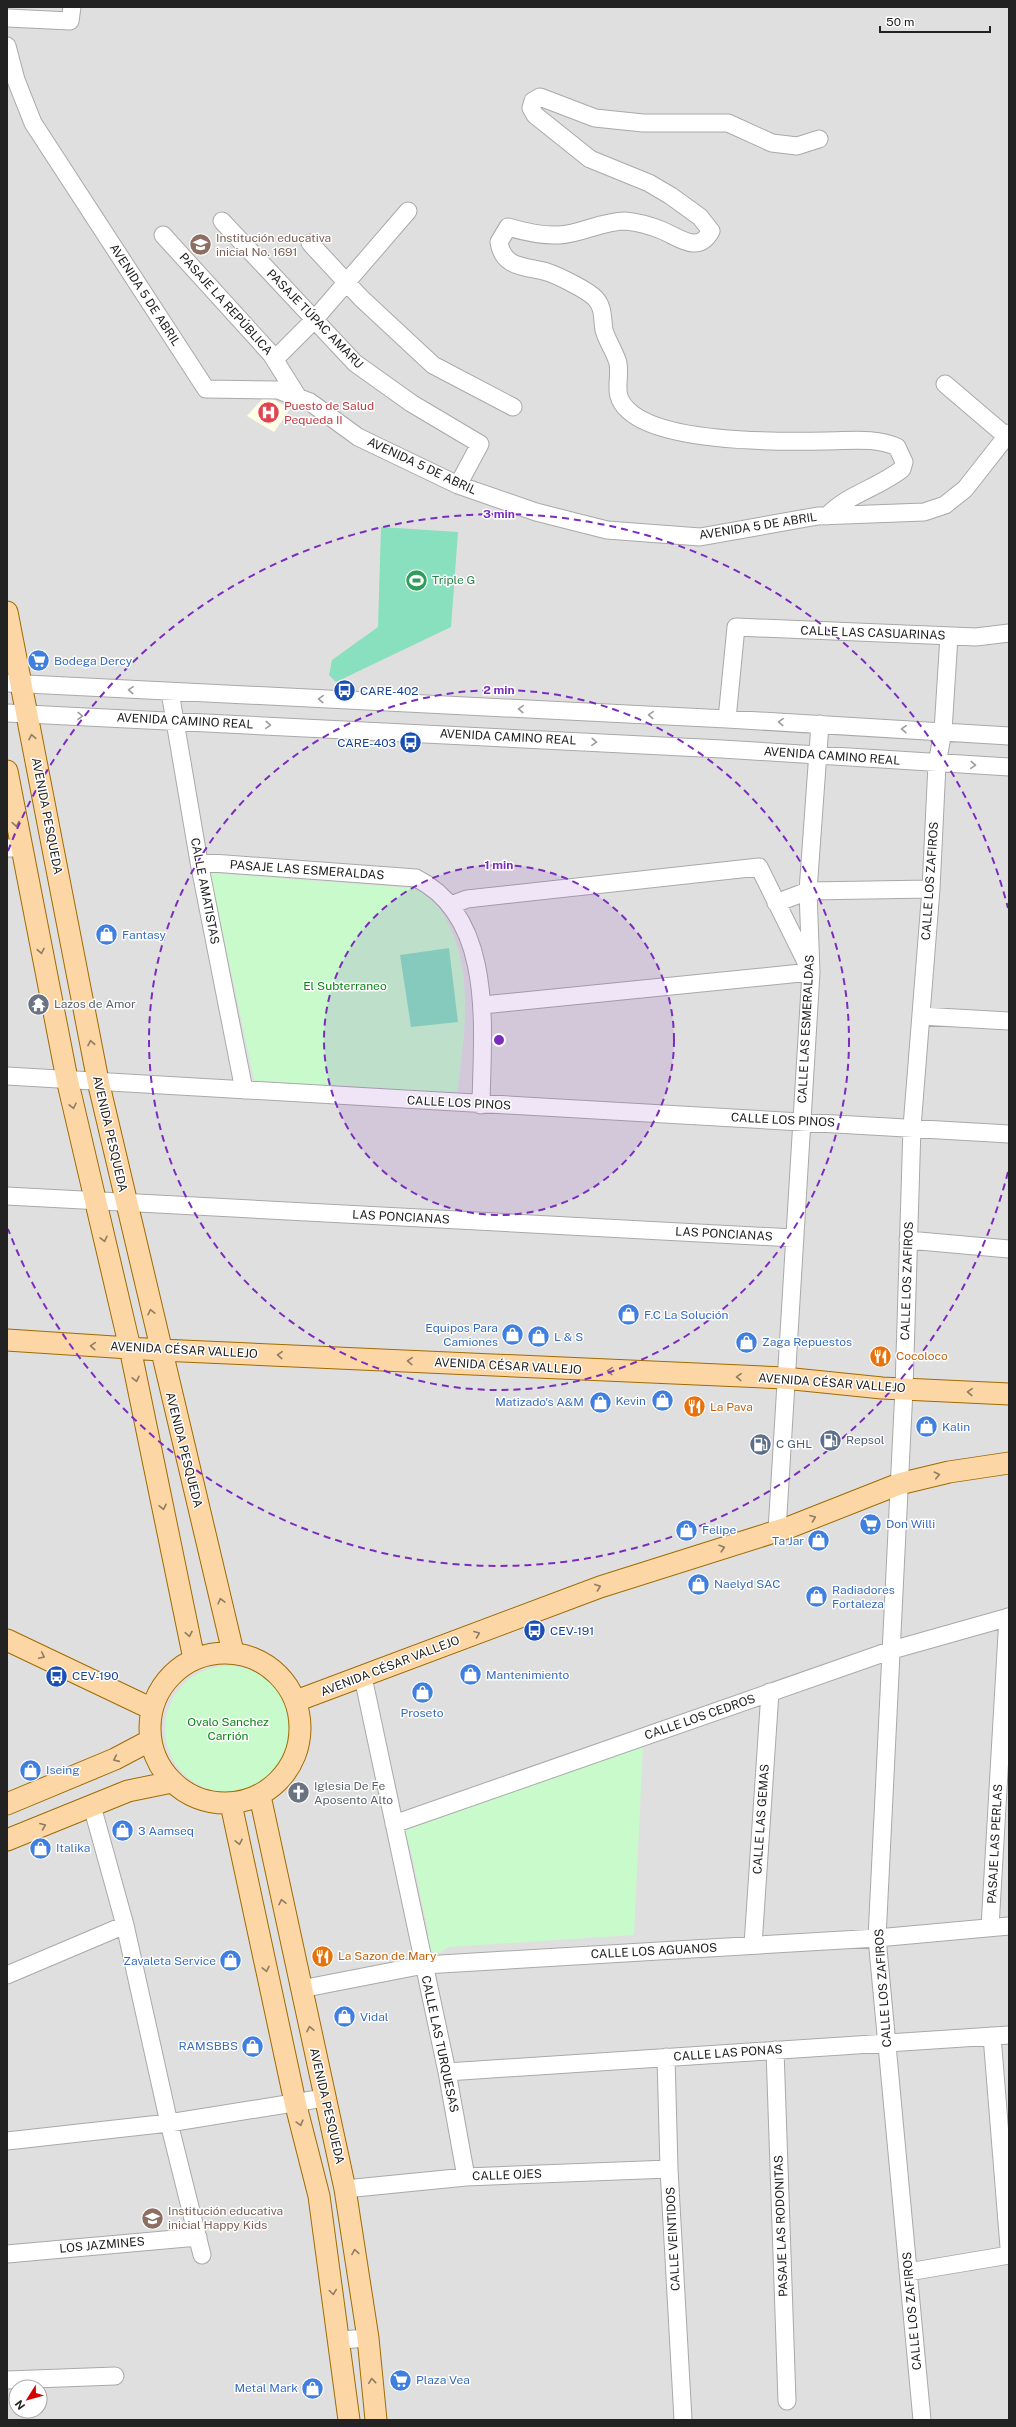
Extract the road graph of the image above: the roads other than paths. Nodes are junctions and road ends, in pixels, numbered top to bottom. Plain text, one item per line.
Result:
1 (71, 14) edge
2 (8, 15) edge
3 (7, 46) edge
4 (819, 139) dead end
5 (408, 211) dead end
6 (222, 220) dead end
7 (163, 235) dead end
8 (310, 243) dead end
9 (347, 282) junction
10 (314, 320) junction
11 (275, 359) junction
12 (945, 384) dead end
13 (298, 397) junction
14 (513, 407) dead end
15 (1007, 434) edge
16 (458, 485) junction
17 (827, 516) junction
18 (7, 612) edge
19 (1009, 634) edge
20 (949, 636) junction
21 (14, 684) edge
22 (170, 692) junction
23 (7, 713) edge
24 (27, 714) junction
25 (728, 719) junction
26 (174, 720) junction
27 (820, 724) junction
28 (943, 731) junction
29 (1009, 736) edge
30 (818, 754) junction
31 (937, 764) junction
32 (1009, 767) edge
33 (7, 772) edge
34 (14, 848) edge
35 (199, 862) junction
36 (61, 888) junction
37 (931, 889) junction
38 (808, 891) junction
39 (30, 892) junction
40 (776, 903) junction
41 (451, 905) junction
42 (811, 972) junction
43 (483, 1005) junction
44 (921, 1016) junction
45 (1009, 1021) edge
46 (7, 1076) edge
47 (67, 1079) junction
48 (98, 1081) junction
49 (244, 1090) junction
50 (481, 1105) junction
51 (801, 1121) junction
52 (912, 1127) junction
53 (1009, 1134) edge
54 (7, 1196) edge
55 (95, 1201) junction
56 (126, 1202) junction
57 (794, 1238) junction
58 (908, 1240) junction
59 (1009, 1249) edge
60 (7, 1340) edge
61 (130, 1348) junction
62 (160, 1350) junction
63 (784, 1378) junction
64 (904, 1389) junction
65 (1009, 1394) edge
66 (1009, 1463) edge
67 (899, 1484) junction
68 (776, 1531) junction
69 (1008, 1617) edge
70 (7, 1640) edge
71 (892, 1650) junction
72 (233, 1652) junction
73 (194, 1659) junction
74 (363, 1677) junction
75 (770, 1692) junction
76 (296, 1701) junction
77 (152, 1708) junction
78 (151, 1740) junction
79 (172, 1782) junction
80 (260, 1796) junction
81 (7, 1804) edge
82 (231, 1804) junction
83 (92, 1806) junction
84 (394, 1824) junction
85 (7, 1840) edge
86 (125, 1925) junction
87 (1009, 1926) edge
88 (990, 1927) junction
89 (877, 1938) junction
90 (753, 1945) junction
91 (424, 1965) junction
92 (7, 1975) edge
93 (301, 1989) junction
94 (1009, 2035) edge
95 (992, 2036) junction
96 (887, 2043) junction
97 (775, 2050) junction
98 (666, 2057) junction
99 (447, 2072) junction
100 (324, 2098) junction
101 (295, 2102) junction
102 (169, 2123) junction
103 (7, 2141) edge
104 (1005, 2153) edge
105 (669, 2169) junction
106 (466, 2177) junction
107 (345, 2189) junction
108 (198, 2237) junction
109 (1009, 2247) edge
110 (7, 2254) edge
111 (202, 2255) dead end
112 (1009, 2255) edge
113 (908, 2272) junction
114 (368, 2338) junction
115 (340, 2340) junction
116 (115, 2376) dead end
117 (7, 2380) edge
118 (787, 2401) dead end
119 (349, 2420) edge
120 (376, 2420) edge
121 (683, 2420) edge
122 (922, 2420) edge

1 - 2 street
3 - 13 street, AVENIDA 5 DE ABRIL
4 - 17 street
5 - 9 street
6 - 10 street, PASAJE TÚPAC AMARU
7 - 11 street, PASAJE LA REPÚBLICA
8 - 9 street
9 - 10 street
9 - 14 street
10 - 11 street
10 - 16 street, PASAJE TÚPAC AMARU
11 - 13 street, PASAJE LA REPÚBLICA
12 - 15 street
13 - 16 street, AVENIDA 5 DE ABRIL
15 - 17 street, AVENIDA 5 DE ABRIL
16 - 17 street, AVENIDA 5 DE ABRIL
18 - 21 main road, AVENIDA PESQUEDA
19 - 20 street, CALLE LAS CASUARINAS
20 - 25 street, CALLE LAS CASUARINAS
20 - 28 street, CALLE LOS ZAFIROS
22 -> 21 street
21 - 24 main road, AVENIDA PESQUEDA
25 -> 22 street
22 - 26 street, CALLE AMATISTAS
23 - 24 street, AVENIDA CAMINO REAL
24 -> 26 street, AVENIDA CAMINO REAL
36 -> 24 main road, AVENIDA PESQUEDA
27 -> 25 street
26 -> 30 street, AVENIDA CAMINO REAL
26 - 35 street, CALLE AMATISTAS
28 -> 27 street
27 - 30 street
28 - 29 street
28 - 31 street, CALLE LOS ZAFIROS
30 - 31 street, AVENIDA CAMINO REAL
30 - 38 street
31 -> 32 street, AVENIDA CAMINO REAL
31 - 37 street, CALLE LOS ZAFIROS
33 -> 34 main road
34 - 39 main road
35 - 41 street, PASAJE LAS ESMERALDAS
35 - 49 street, CALLE AMATISTAS
36 - 39 main road
48 -> 36 main road, AVENIDA PESQUEDA
37 - 38 street
37 - 44 street, CALLE LOS ZAFIROS
38 - 40 street
38 - 42 street, CALLE LAS ESMERALDAS
39 -> 47 main road
40 - 41 street
40 - 42 street
41 - 43 street
42 - 43 street
42 - 51 street, CALLE LAS ESMERALDAS
43 - 50 street
44 - 45 street
44 - 52 street, CALLE LOS ZAFIROS
46 - 47 street, CALLE LOS PINOS
47 - 48 street, CALLE LOS PINOS
47 -> 55 main road
48 - 49 street, CALLE LOS PINOS
48 - 56 main road, AVENIDA PESQUEDA
49 - 50 street, CALLE LOS PINOS
50 - 51 street, CALLE LOS PINOS
51 - 52 street, CALLE LOS PINOS
51 - 57 street, CALLE LAS ESMERALDAS
52 - 53 street
52 - 58 street, CALLE LOS ZAFIROS
54 - 55 street, LAS PONCIANAS
55 - 56 street, LAS PONCIANAS
55 -> 61 main road
56 - 57 street, LAS PONCIANAS
62 -> 56 main road, AVENIDA PESQUEDA
57 - 63 street
58 - 59 street
58 - 64 street, CALLE LOS ZAFIROS
61 -> 60 main road, AVENIDA CÉSAR VALLEJO
61 - 62 main road, AVENIDA CÉSAR VALLEJO
61 -> 73 main road
63 -> 62 main road, AVENIDA CÉSAR VALLEJO
72 -> 62 main road, AVENIDA PESQUEDA
63 - 64 main road, AVENIDA CÉSAR VALLEJO
63 - 68 street
65 -> 64 main road, AVENIDA CÉSAR VALLEJO
64 - 67 street, CALLE LOS ZAFIROS
67 -> 66 main road, AVENIDA CÉSAR VALLEJO
68 -> 67 main road, AVENIDA CÉSAR VALLEJO
67 - 71 street, CALLE LOS ZAFIROS
74 -> 68 main road, AVENIDA CÉSAR VALLEJO
69 - 71 street, CALLE LOS CEDROS
69 - 88 street, PASAJE LAS PERLAS
70 -> 77 main road
71 - 75 street, CALLE LOS CEDROS
71 - 89 street, CALLE LOS ZAFIROS
72 - 73 main road
72 - 76 main road
73 - 77 main road
74 - 76 main road, AVENIDA CÉSAR VALLEJO
74 - 84 street, CALLE LAS TURQUESAS
75 - 84 street, CALLE LOS CEDROS
75 - 90 street, CALLE LAS GEMAS
76 - 80 main road
77 - 78 main road
78 - 79 main road
78 -> 81 main road
79 - 82 main road
79 - 83 main road
80 - 82 main road
93 -> 80 main road, AVENIDA PESQUEDA
82 -> 101 main road
85 -> 83 main road
83 - 86 street
84 - 91 street, CALLE LAS TURQUESAS
86 - 92 street
86 - 102 street
87 - 88 street, CALLE LOS AGUANOS
88 - 89 street, CALLE LOS AGUANOS
89 - 90 street, CALLE LOS AGUANOS
89 - 96 street, CALLE LOS ZAFIROS
90 - 91 street, CALLE LOS AGUANOS
91 - 93 street, CALLE LOS AGUANOS
91 - 99 street, CALLE LAS TURQUESAS
100 -> 93 main road, AVENIDA PESQUEDA
94 - 95 street, CALLE LAS PONAS
95 - 96 street, CALLE LAS PONAS
95 - 104 street
96 - 97 street, CALLE LAS PONAS
96 - 113 street, CALLE LOS ZAFIROS
97 - 98 street, CALLE LAS PONAS
97 - 118 street, PASAJE LAS RODONITAS
98 - 99 street, CALLE LAS PONAS
98 - 105 street, CALLE VEINTIDOS
99 - 106 street, CALLE LAS TURQUESAS
100 - 101 street
100 - 107 main road, AVENIDA PESQUEDA
101 - 102 street
101 -> 115 main road
102 - 103 street
102 - 108 street
104 - 109 street
105 - 106 street, CALLE OJES
105 - 121 street, CALLE VEINTIDOS
106 - 107 street, CALLE OJES
114 -> 107 main road, AVENIDA PESQUEDA
108 - 110 street, LOS JAZMINES
108 - 111 street
112 - 113 street
113 - 122 street, CALLE LOS ZAFIROS
114 - 115 street
120 -> 114 main road, AVENIDA PESQUEDA
115 - 119 main road
116 - 117 street

